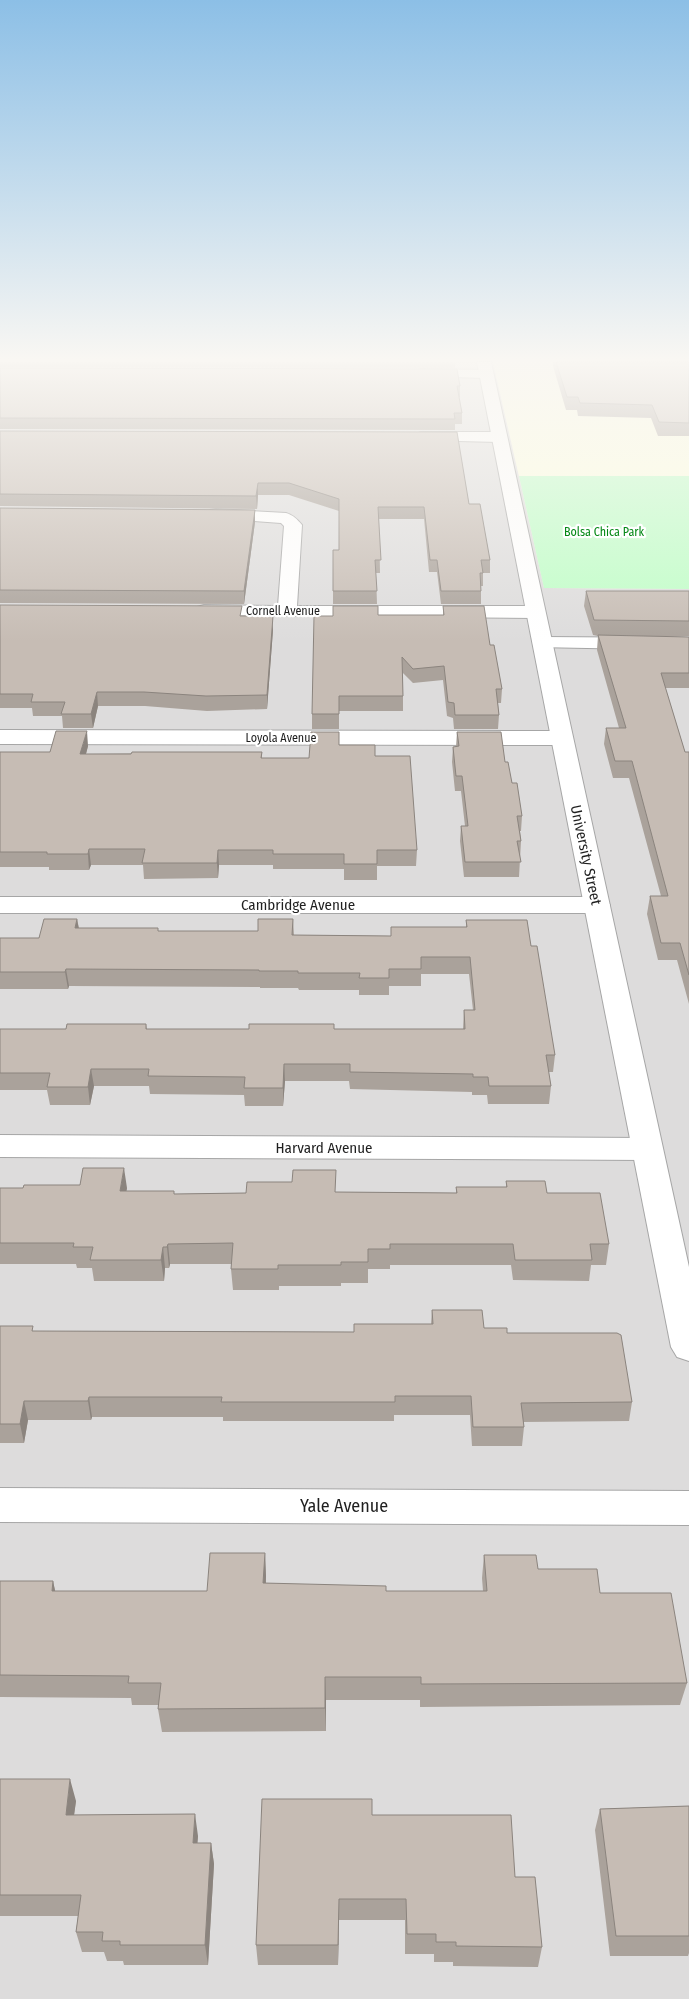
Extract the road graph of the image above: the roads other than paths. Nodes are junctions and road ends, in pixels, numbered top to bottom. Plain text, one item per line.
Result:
1 (503, 455) edge
2 (199, 514) edge
3 (188, 611) edge
4 (287, 611) junction
5 (536, 612) junction
6 (542, 643) junction
7 (689, 644) edge
8 (0, 737) edge
9 (562, 738) junction
10 (0, 904) edge
11 (597, 905) junction
12 (0, 1146) edge
13 (648, 1149) junction
14 (689, 1348) edge
15 (0, 1505) edge
16 (689, 1508) edge

1 - 5 street, University Street
2 - 4 street
3 - 4 street, Cornell Avenue
4 - 5 street, Cornell Avenue
5 - 6 street, University Street
6 - 7 street
6 - 9 street, University Street
8 - 9 street, Loyola Avenue
9 - 11 street, University Street
10 - 11 street, Cambridge Avenue
11 - 13 street, University Street
12 - 13 street, Harvard Avenue
13 - 14 street, University Street
15 - 16 street, Yale Avenue

